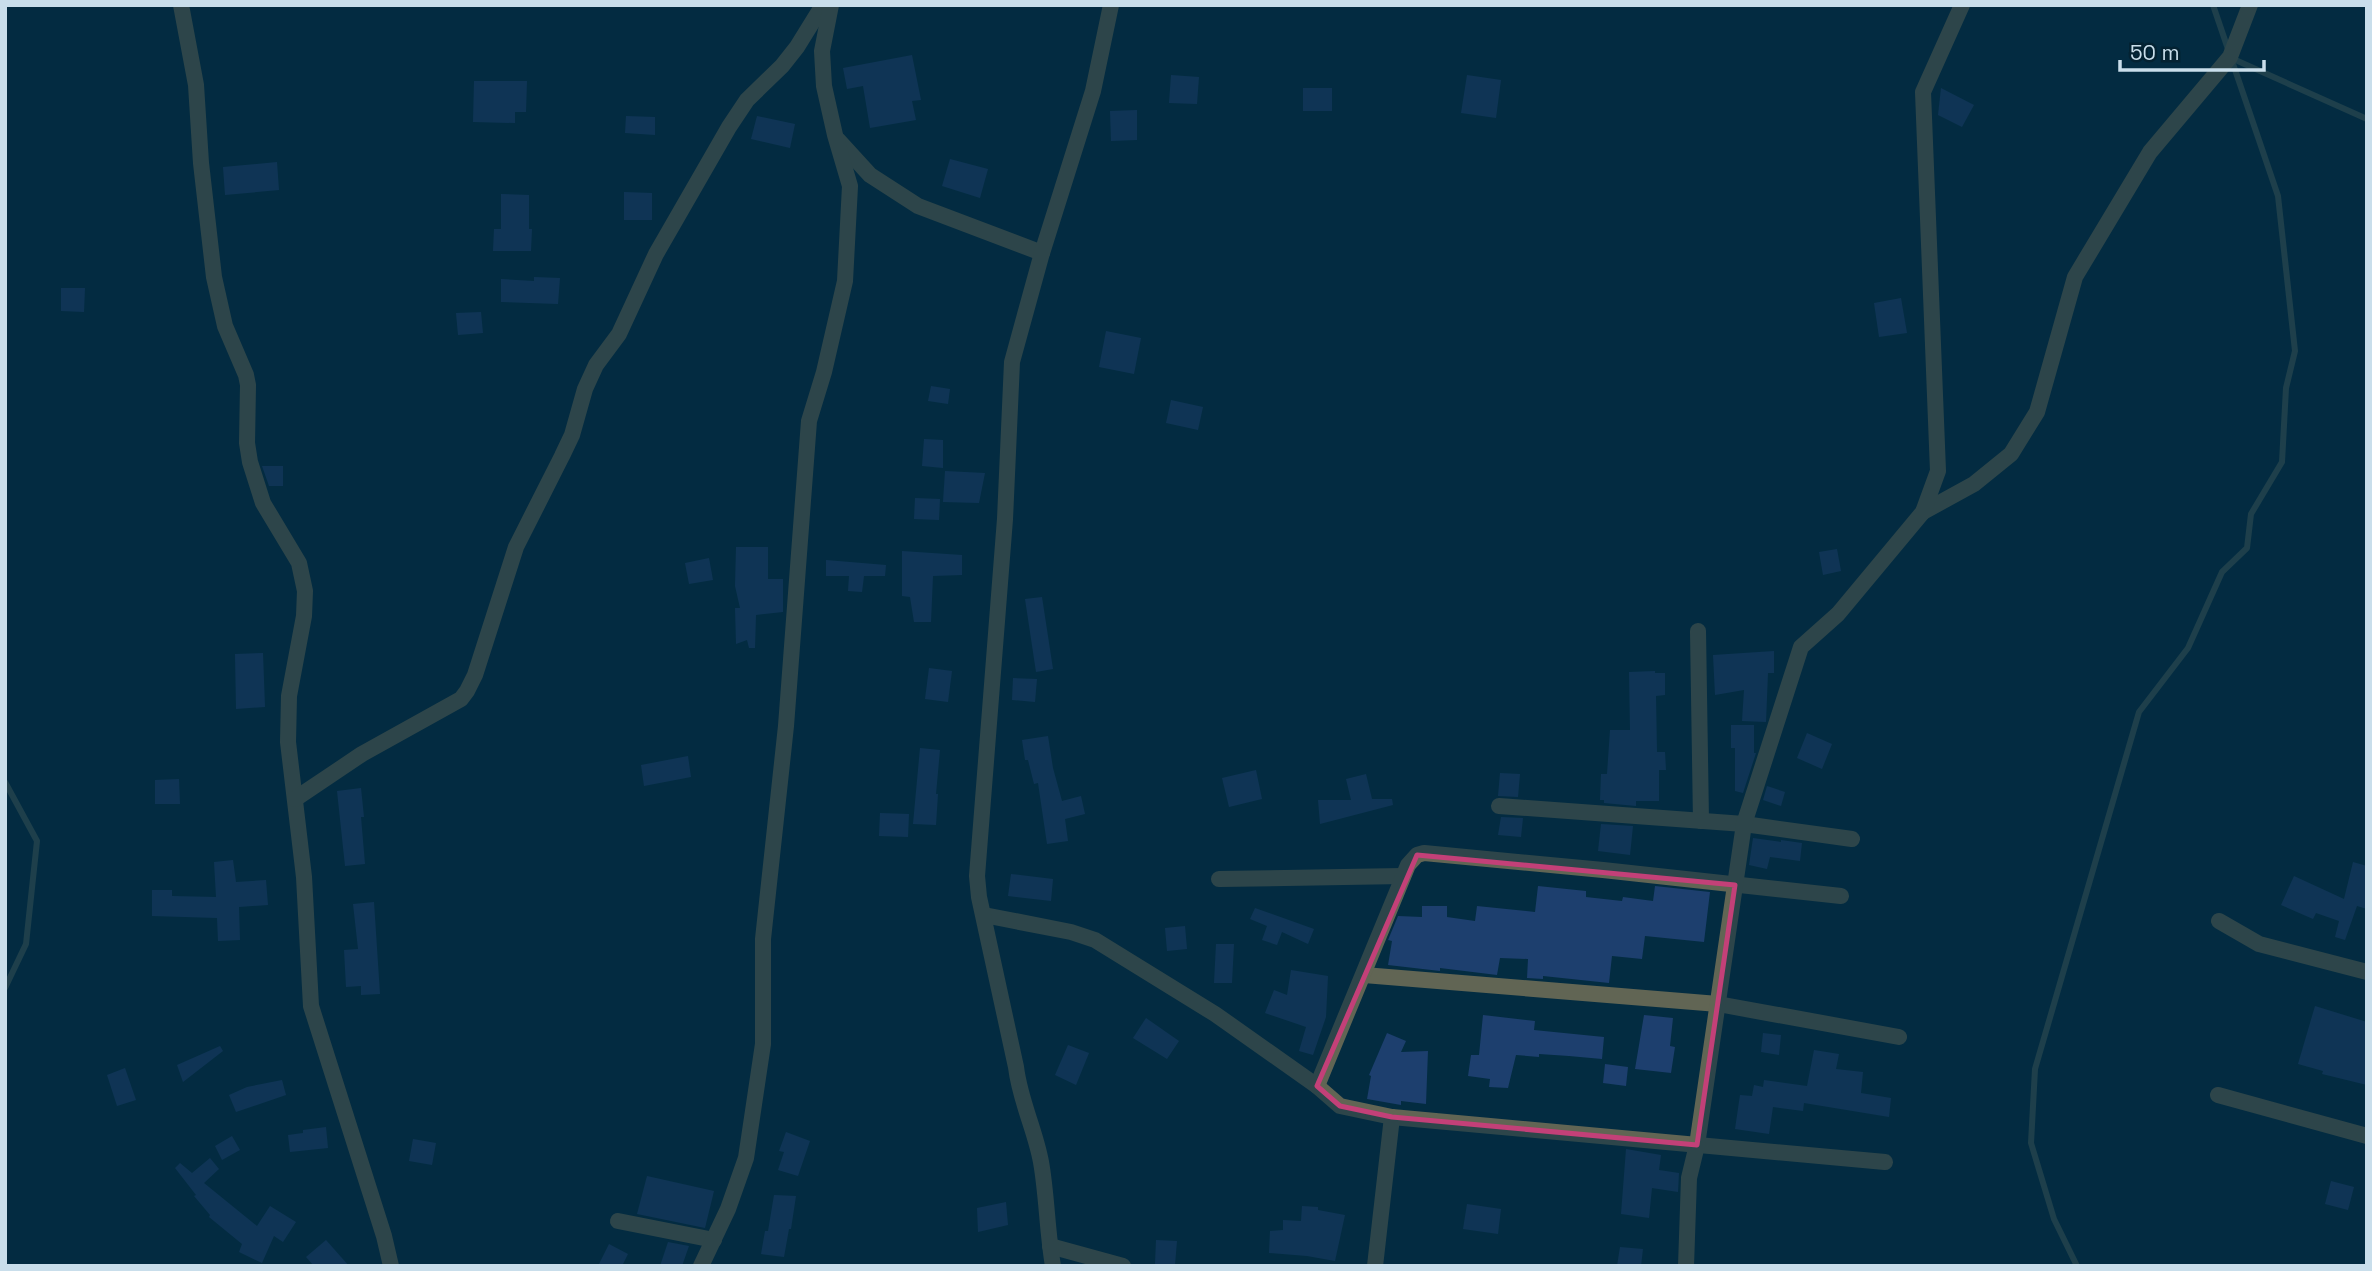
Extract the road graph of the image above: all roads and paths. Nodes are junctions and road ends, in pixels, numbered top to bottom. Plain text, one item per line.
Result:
1 (181, 5) edge
2 (823, 5) edge
3 (831, 5) edge
4 (1111, 5) edge
5 (1962, 5) edge
6 (2250, 5) edge
7 (835, 135) junction
8 (1042, 253) junction
9 (1923, 512) junction
10 (1698, 631) dead end
11 (295, 799) junction
12 (1499, 806) dead end
13 (1701, 821) junction
14 (1744, 824) junction
15 (1852, 839) dead end
16 (1404, 876) junction
17 (1219, 879) dead end
18 (1735, 885) junction
19 (1841, 896) dead end
20 (984, 915) junction
21 (2219, 921) dead end
22 (2367, 972) edge
23 (1364, 975) junction
24 (1718, 1004) junction
25 (1899, 1037) dead end
26 (1317, 1086) junction
27 (2218, 1095) dead end
28 (1392, 1117) junction
29 (2367, 1136) edge
30 (1697, 1145) junction
31 (1885, 1162) dead end
32 (618, 1220) dead end
33 (714, 1240) junction
34 (1050, 1245) junction
35 (391, 1266) edge
36 (701, 1266) edge
37 (1053, 1266) edge
38 (1123, 1266) edge
39 (1375, 1266) edge
40 (1686, 1266) edge

1 - 11 street
2 - 11 street
3 - 7 street
4 - 8 street
5 - 9 street
6 - 9 street
7 - 8 street
7 - 33 street
8 - 20 street
9 - 14 street
10 - 13 street
11 - 35 street
12 - 13 street
13 - 14 street
14 - 15 street
14 - 18 street
16 - 17 street
16 - 18 street
16 - 23 street
18 - 19 street
18 - 24 street
20 - 26 street
20 - 34 street
21 - 22 street
23 - 24 street
23 - 26 street
24 - 25 street
24 - 30 street
26 - 28 street
27 - 29 street
28 - 30 street
28 - 39 street
30 - 31 street
30 - 40 street
32 - 33 street
33 - 36 street
34 - 37 street
34 - 38 street

